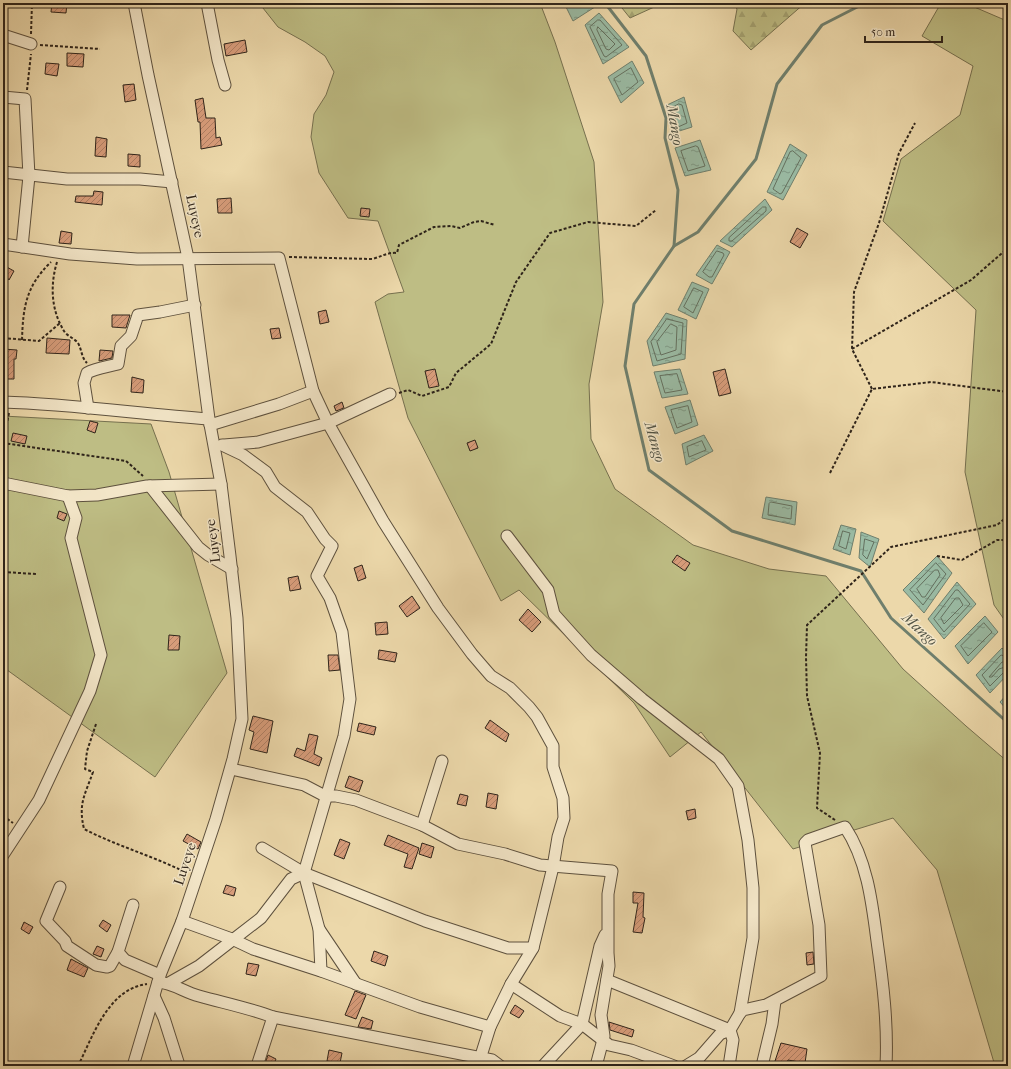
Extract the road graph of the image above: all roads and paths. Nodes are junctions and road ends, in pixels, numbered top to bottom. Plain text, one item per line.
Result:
1 (134, 3) edge
2 (207, 3) edge
3 (3, 35) edge
4 (31, 44) joint
5 (100, 49) dead end
6 (225, 85) dead end
7 (3, 97) edge
8 (915, 123) dead end
9 (3, 172) edge
10 (29, 176) junction
11 (172, 182) junction
12 (656, 210) dead end
13 (495, 225) dead end
14 (3, 244) edge
15 (22, 247) junction
16 (1008, 248) edge
17 (60, 253) junction
18 (188, 258) junction
19 (279, 258) junction
20 (195, 305) junction
21 (60, 322) junction
22 (3, 338) edge
23 (22, 340) junction
24 (852, 349) junction
25 (94, 369) junction
26 (872, 389) junction
27 (313, 391) junction
28 (1008, 392) edge
29 (390, 394) joint
30 (7, 402) edge
31 (88, 408) junction
32 (209, 422) junction
33 (328, 423) junction
34 (3, 443) edge
35 (218, 445) junction
36 (830, 473) dead end
37 (3, 483) edge
38 (221, 484) junction
39 (150, 486) junction
40 (68, 496) junction
41 (1008, 516) edge
42 (507, 536) dead end
43 (1008, 540) edge
44 (937, 556) dead end
45 (232, 570) junction
46 (3, 572) edge
47 (36, 574) dead end
48 (96, 724) dead end
49 (442, 761) dead end
50 (231, 769) junction
51 (325, 796) junction
52 (422, 825) junction
53 (845, 827) junction
54 (262, 848) dead end
55 (3, 855) edge
56 (553, 867) junction
57 (304, 873) junction
58 (197, 878) junction
59 (60, 887) dead end
60 (133, 906) dead end
61 (182, 922) junction
62 (319, 929) junction
63 (608, 929) junction
64 (232, 939) junction
65 (533, 948) junction
66 (118, 952) junction
67 (322, 971) junction
68 (162, 980) junction
69 (607, 980) junction
70 (356, 984) junction
71 (511, 984) junction
72 (154, 996) junction
73 (774, 1001) junction
74 (740, 1013) junction
75 (273, 1017) junction
76 (582, 1024) junction
77 (490, 1027) junction
78 (730, 1030) junction
79 (602, 1040) junction
80 (476, 1062) edge
81 (21, 1066) edge
82 (35, 1066) edge
83 (78, 1066) edge
84 (133, 1066) edge
85 (178, 1066) edge
86 (257, 1066) edge
87 (500, 1066) edge
88 (543, 1066) edge
89 (596, 1066) edge
90 (674, 1066) edge
91 (686, 1066) edge
92 (729, 1066) edge
93 (762, 1066) edge
94 (886, 1066) edge

1 - 11 street, Luyeye
2 - 6 street
3 - 4 street
4 - 5 path
7 - 10 street
8 - 24 path
9 - 10 street
10 - 11 street
10 - 15 street
11 - 18 street, Luyeye
12 - 29 path
13 - 19 path
14 - 15 street
15 - 17 street
16 - 24 path
17 - 18 street
17 - 21 path
17 - 23 path
18 - 19 street
18 - 20 street, Luyeye
19 - 27 street
20 - 25 street
20 - 32 street, Luyeye
21 - 23 path
21 - 25 path
22 - 23 path
24 - 26 path
25 - 31 street
26 - 28 path
26 - 36 path
27 - 32 street
27 - 33 street
29 - 33 street
30 - 31 street
30 - 34 path
31 - 32 street
32 - 35 street, Luyeye
33 - 35 street
33 - 56 street
34 - 39 path
35 - 38 street, Luyeye
35 - 51 street
37 - 40 street
38 - 39 street
38 - 45 street, Luyeye
39 - 40 street
39 - 45 street
40 - 55 street
41 - 53 path
42 - 74 street
43 - 44 path
45 - 50 street, Luyeye
46 - 47 path
48 - 58 path
49 - 52 street
50 - 51 street
50 - 58 street, Luyeye
51 - 52 street
51 - 57 street
52 - 56 street
53 - 73 street
53 - 94 street
54 - 57 street
56 - 63 street
56 - 65 street
57 - 62 street
57 - 64 street
57 - 65 street
58 - 61 street, Luyeye
59 - 66 street
60 - 66 street
61 - 64 street
61 - 68 street, Luyeye
62 - 67 street
62 - 70 street
63 - 69 street
63 - 76 street
64 - 67 street
64 - 68 street
65 - 71 street
66 - 68 street
67 - 70 street
68 - 72 street, Luyeye
68 - 75 street
68 - 83 path
69 - 78 street
69 - 79 street
70 - 77 street
71 - 76 street
71 - 77 street
72 - 84 street, Luyeye
72 - 85 street
73 - 74 street
73 - 93 street
74 - 78 street
75 - 80 street
75 - 86 street
76 - 79 street
76 - 88 street
77 - 80 street
78 - 91 street
78 - 92 street
79 - 89 street
79 - 90 street
80 - 87 street
81 - 82 path

